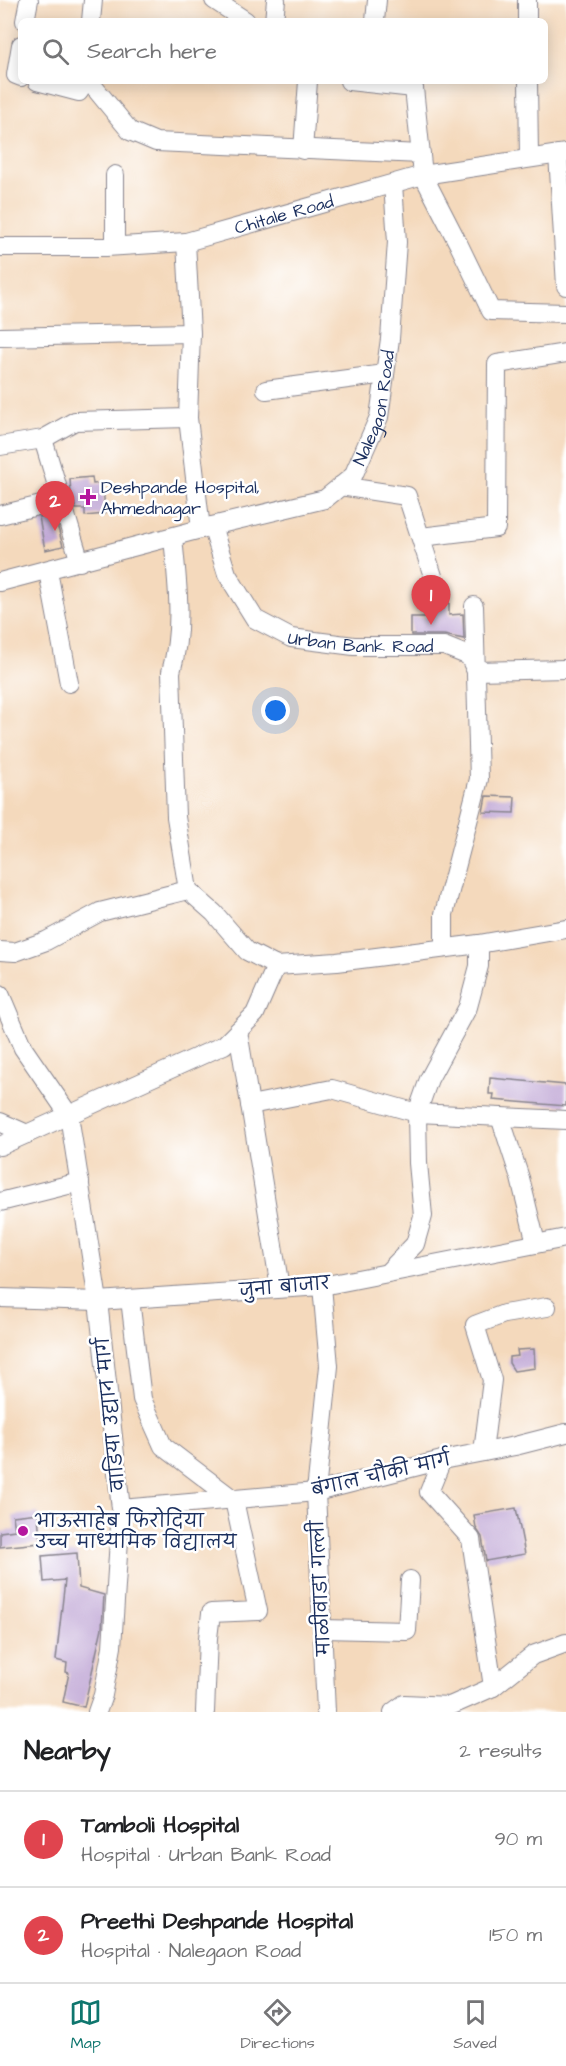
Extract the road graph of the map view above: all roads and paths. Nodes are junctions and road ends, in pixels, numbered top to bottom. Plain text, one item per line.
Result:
1 (29, 0) edge
2 (93, 0) edge
3 (214, 0) edge
4 (276, 0) edge
5 (377, 0) edge
6 (527, 0) edge
7 (26, 18) edge
8 (91, 18) edge
9 (241, 18) edge
10 (274, 18) edge
11 (375, 18) edge
12 (527, 18) edge
13 (49, 84) edge
14 (85, 84) edge
15 (90, 84) edge
16 (308, 84) edge
17 (385, 84) edge
18 (528, 84) edge
19 (303, 150) junction
20 (421, 154) junction
21 (562, 154) edge
22 (529, 158) junction
23 (115, 175) dead end
24 (423, 175) junction
25 (393, 184) junction
26 (186, 243) junction
27 (115, 246) junction
28 (0, 247) edge
29 (566, 286) edge
30 (566, 313) edge
31 (191, 333) junction
32 (0, 337) edge
33 (566, 353) edge
34 (385, 374) junction
35 (266, 390) dead end
36 (188, 418) junction
37 (43, 439) junction
38 (0, 446) edge
39 (340, 486) junction
40 (62, 500) junction
41 (0, 515) edge
42 (206, 527) junction
43 (173, 537) junction
44 (421, 537) junction
45 (80, 562) junction
46 (48, 571) junction
47 (433, 576) dead end
48 (0, 582) edge
49 (474, 606) dead end
50 (566, 669) edge
51 (476, 670) junction
52 (69, 682) dead end
53 (188, 890) junction
54 (566, 929) edge
55 (479, 944) junction
56 (444, 948) junction
57 (0, 951) edge
58 (276, 966) junction
59 (0, 994) edge
60 (238, 1031) junction
61 (250, 1105) junction
62 (417, 1113) junction
63 (69, 1115) junction
64 (500, 1117) junction
65 (566, 1120) edge
66 (0, 1122) edge
67 (27, 1134) junction
68 (0, 1146) edge
69 (80, 1182) junction
70 (0, 1202) edge
71 (566, 1238) edge
72 (536, 1244) junction
73 (388, 1272) junction
74 (322, 1286) junction
75 (280, 1288) junction
76 (0, 1298) edge
77 (130, 1299) junction
78 (98, 1301) junction
79 (547, 1307) dead end
80 (566, 1433) edge
81 (483, 1452) junction
82 (442, 1460) junction
83 (316, 1492) junction
84 (234, 1500) junction
85 (121, 1509) junction
86 (410, 1580) dead end
87 (322, 1629) junction
88 (566, 1643) edge
89 (493, 1687) junction
90 (97, 1712) edge
91 (205, 1712) edge
92 (327, 1712) edge
93 (393, 1712) edge

1 - 7 street
2 - 8 street
3 - 9 street
4 - 10 street
5 - 11 street
6 - 12 street
13 - 14 street
15 - 19 street
16 - 19 street
17 - 20 street
18 - 22 street
19 - 20 street
20 - 24 street
21 - 22 street, Chitale Road
21 - 29 street
22 - 24 street, Chitale Road
23 - 27 street
24 - 25 street, Chitale Road
24 - 30 street
25 - 26 street, Chitale Road
25 - 34 street, Nalegaon Road
26 - 27 street, Chitale Road
26 - 31 street, Urban Bank Road
27 - 28 street, Chitale Road
31 - 32 street
31 - 36 street, Urban Bank Road
33 - 44 street
34 - 35 street
34 - 39 street, Nalegaon Road
36 - 37 street
36 - 42 street, Urban Bank Road
37 - 38 street
37 - 40 street
39 - 42 street, Nalegaon Road
39 - 44 street
40 - 41 street
40 - 45 street
42 - 43 street, Nalegaon Road
42 - 51 street, Urban Bank Road
43 - 45 street, Nalegaon Road
43 - 53 street
44 - 47 street
45 - 46 street, Nalegaon Road
46 - 48 street, Nalegaon Road
46 - 52 street
49 - 51 street
50 - 51 street
51 - 56 street
53 - 57 street
53 - 58 street
54 - 55 street
55 - 56 street
55 - 62 street
56 - 58 street
58 - 60 street
59 - 63 street
60 - 61 street
60 - 63 street
61 - 62 street
61 - 75 street
62 - 64 street
62 - 73 street
63 - 67 street
63 - 69 street, वाडिया उद्यान मार्ग
64 - 65 street
64 - 72 street
66 - 67 street
67 - 68 street
69 - 70 street
69 - 78 street, वाडिया उद्यान मार्ग
71 - 72 street, जुना बाजार
72 - 73 street, जुना बाजार
73 - 74 street, जुना बाजार
74 - 75 street, जुना बाजार
74 - 83 street, माळीवाडा गल्ली
75 - 77 street, जुना बाजार
76 - 78 street, जुना बाजार
77 - 78 street, जुना बाजार
77 - 84 street
78 - 85 street, वाडिया उद्यान मार्ग
79 - 81 street
80 - 81 street, बंगाल चौकी मार्ग
81 - 82 street, बंगाल चौकी मार्ग
82 - 83 street, बंगाल चौकी मार्ग
82 - 89 street
83 - 84 street, बंगाल चौकी मार्ग
83 - 87 street, माळीवाडा गल्ली
84 - 85 street, बंगाल चौकी मार्ग
84 - 91 street
85 - 90 street, वाडिया उद्यान मार्ग
86 - 87 street
87 - 92 street, माळीवाडा गल्ली
88 - 89 street
89 - 93 street

